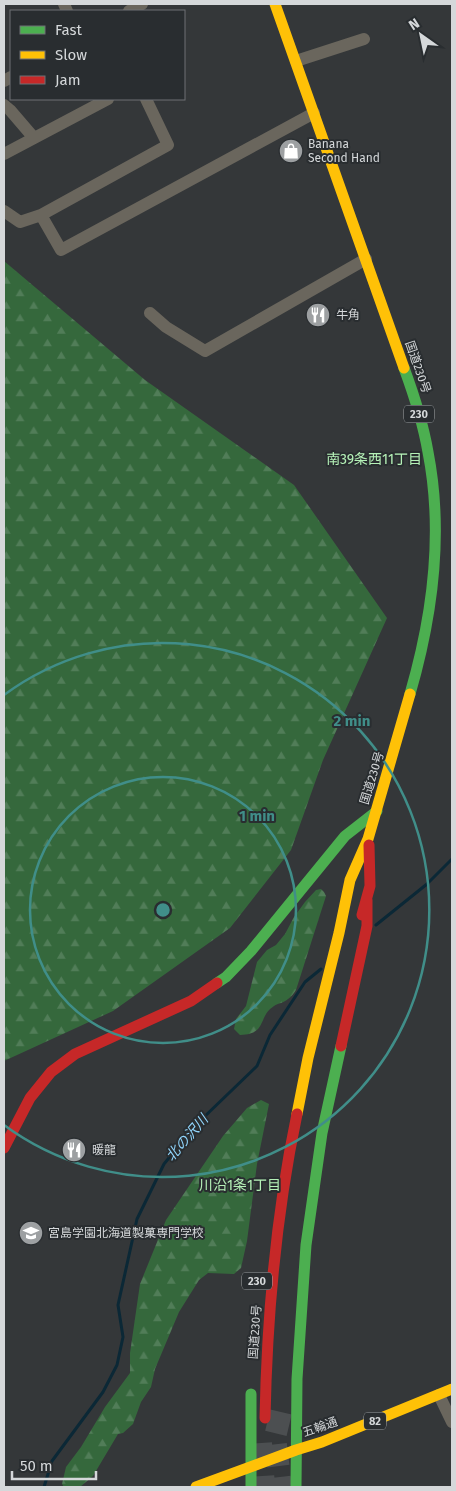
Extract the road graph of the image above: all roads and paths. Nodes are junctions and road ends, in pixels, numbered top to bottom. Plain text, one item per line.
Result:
1 (142, 4) edge
2 (276, 4) edge
3 (131, 10) edge
4 (364, 39) dead end
5 (296, 61) junction
6 (106, 100) edge
7 (146, 100) edge
8 (4, 105) edge
9 (314, 112) junction
10 (34, 138) junction
11 (4, 154) edge
12 (4, 211) edge
13 (41, 215) junction
14 (366, 259) junction
15 (150, 313) dead end
16 (377, 811) junction
17 (368, 839) junction
18 (346, 895) junction
19 (365, 909) junction
20 (317, 975) dead end
21 (340, 998) dead end
22 (4, 1148) edge
23 (251, 1387) dead end
24 (452, 1390) edge
25 (439, 1395) junction
26 (265, 1418) dead end
27 (452, 1422) edge
28 (296, 1450) junction
29 (251, 1466) junction
30 (196, 1487) edge
31 (251, 1487) edge
32 (296, 1487) edge

1 - 3 street
2 - 5 main road, 国道230号 / 230
4 - 5 street
5 - 9 main road, 国道230号 / 230
6 - 10 street
7 - 13 street
8 - 10 street
9 - 13 street
9 - 14 main road, 国道230号 / 230
10 - 11 street
12 - 13 street
14 - 15 street
14 - 16 main road, 国道230号 / 230
16 - 17 main road, 国道230号 / 230
16 - 22 main road
17 - 18 main road, 国道230号 / 230
17 - 19 main road, 国道230号 / 230
18 - 20 main road, 230
18 - 26 main road, 国道230号 / 230
19 - 21 main road, 国道230号 / 230
19 - 28 main road
23 - 29 main road
24 - 25 main road, 五輪通 / 82
25 - 27 street
25 - 28 main road, 五輪通 / 82
28 - 29 main road, 五輪通 / 82
28 - 32 main road
29 - 30 main road, 五輪通 / 82
29 - 31 main road

